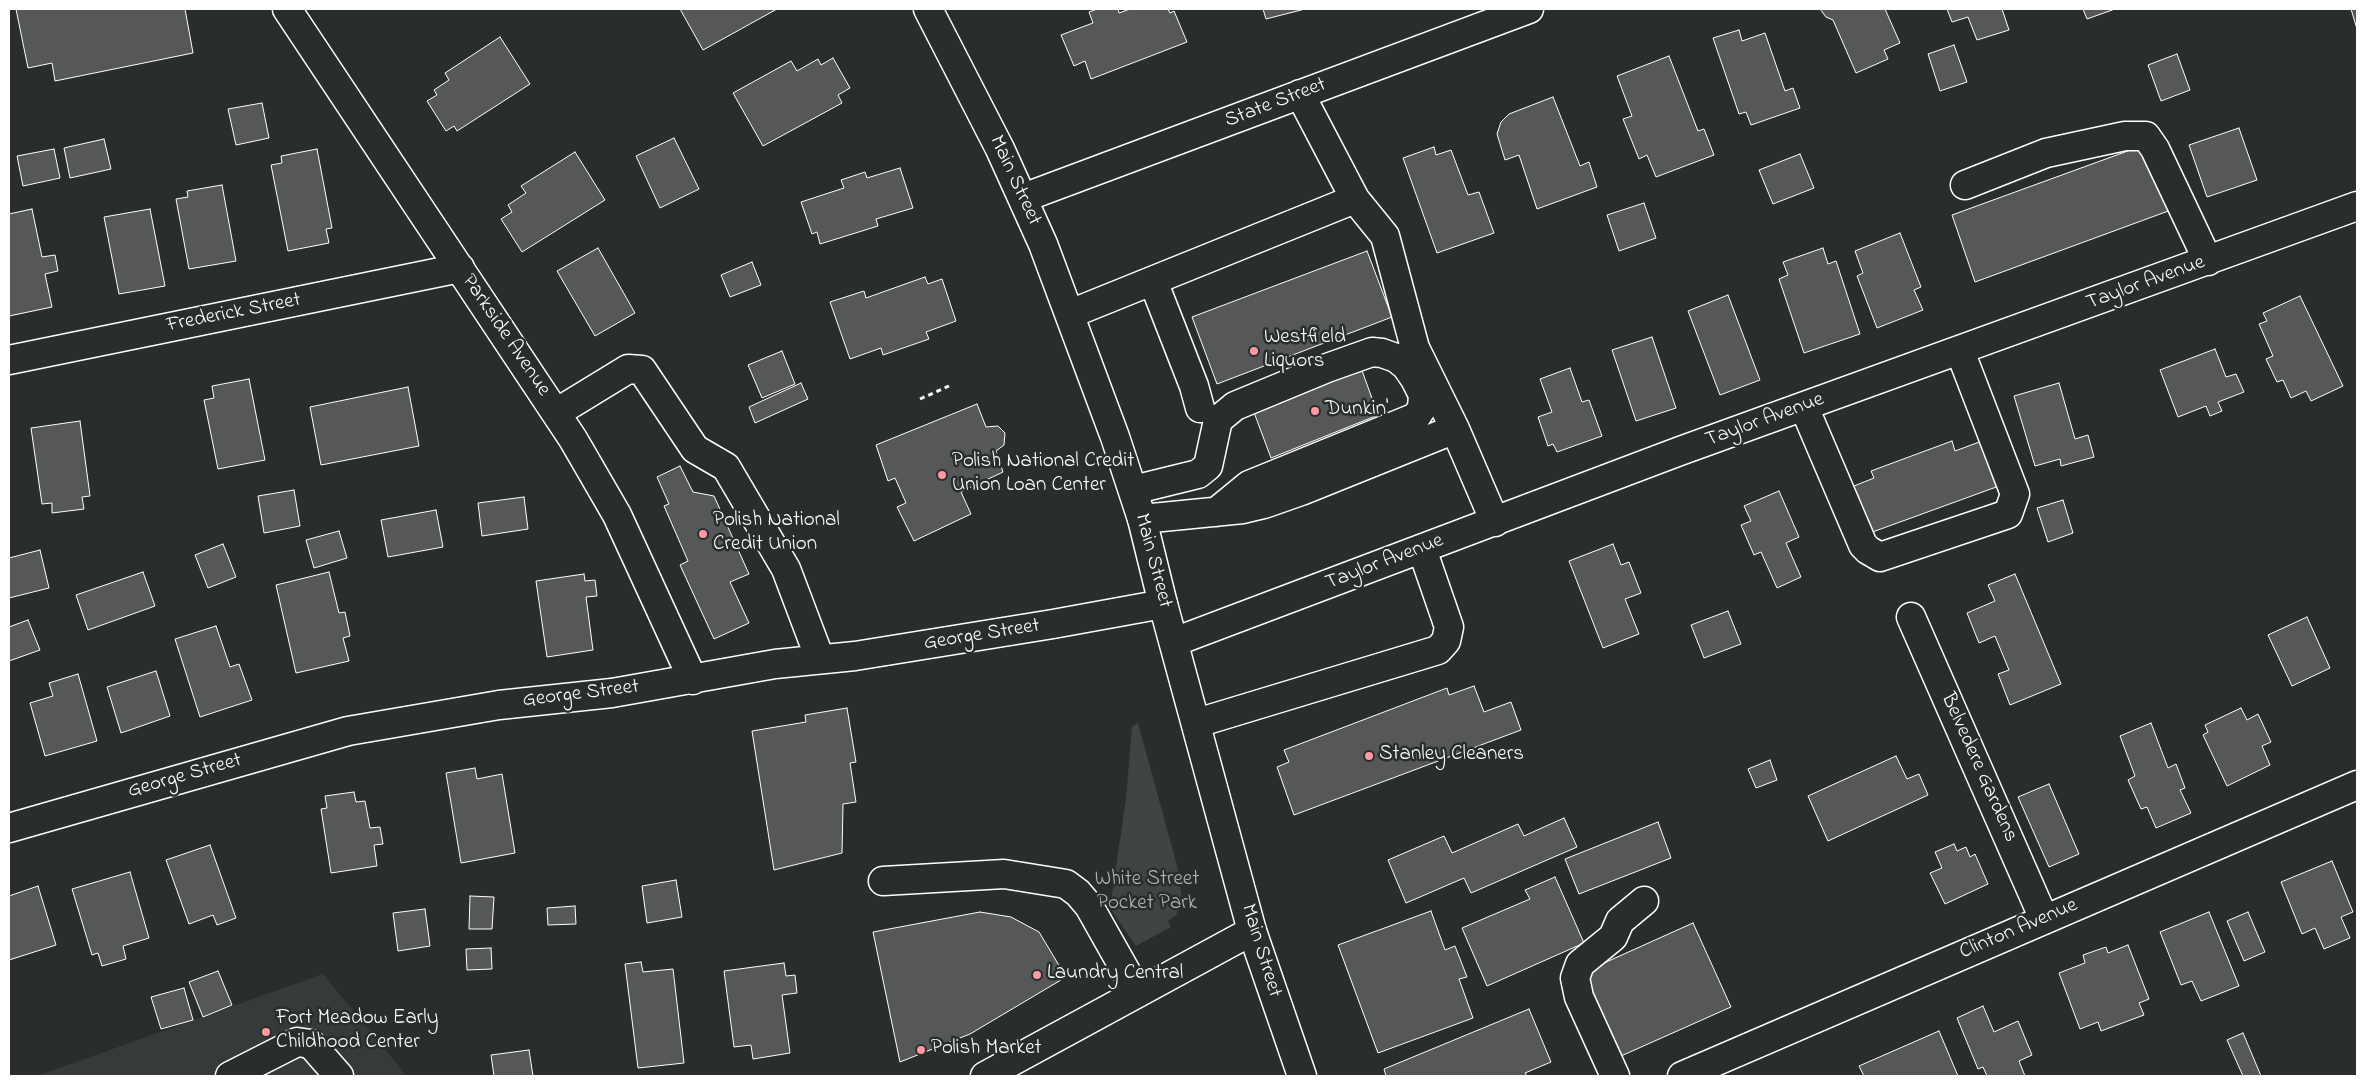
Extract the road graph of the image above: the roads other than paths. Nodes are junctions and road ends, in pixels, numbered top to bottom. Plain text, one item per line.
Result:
1 (287, 9) edge
2 (928, 9) edge
3 (1529, 9) edge
4 (1300, 94) junction
5 (1965, 185) dead end
6 (1023, 198) junction
7 (1354, 199) junction
8 (2357, 206) edge
9 (2208, 261) junction
10 (460, 268) junction
11 (1153, 282) junction
12 (1070, 314) junction
13 (1960, 351) junction
14 (9, 360) edge
15 (1804, 407) junction
16 (1200, 408) dead end
17 (556, 413) junction
18 (1455, 429) junction
19 (1211, 457) junction
20 (1133, 490) junction
21 (1228, 507) junction
22 (1142, 519) junction
23 (1495, 522) junction
24 (1422, 549) junction
25 (1163, 604) junction
26 (1911, 617) dead end
27 (1174, 642) junction
28 (820, 659) junction
29 (693, 680) junction
30 (1197, 723) junction
31 (2357, 785) edge
32 (9, 828) edge
33 (883, 881) dead end
34 (1644, 901) dead end
35 (2044, 918) junction
36 (1252, 931) junction
37 (1138, 993) junction
38 (230, 1076) edge
39 (339, 1076) edge
40 (985, 1076) edge
41 (1302, 1076) edge
42 (1615, 1076) edge
43 (1682, 1076) edge

1 - 10 street, Parkside Avenue
2 - 6 street, Main Street
3 - 4 street, State Street
4 - 6 street, State Street
4 - 7 street
5 - 9 street
6 - 12 street, Main Street
7 - 11 street
7 - 18 street
8 - 9 street, Taylor Avenue
9 - 13 street, Taylor Avenue
10 - 14 street, Frederick Street
10 - 17 street, Parkside Avenue
11 - 12 street
11 - 16 street
12 - 20 street, Main Street
13 - 15 street, Taylor Avenue
13 - 15 street
15 - 23 street, Taylor Avenue
17 - 28 street
17 - 29 street, Parkside Avenue
18 - 21 street
18 - 23 street
19 - 20 street
19 - 21 street
19 - 21 street
20 - 22 street, Main Street
21 - 22 street
22 - 25 street, Main Street
23 - 24 street, Taylor Avenue
24 - 27 street, Taylor Avenue
24 - 30 street
25 - 27 street, Main Street
25 - 28 street, George Street
26 - 35 street, Belvedere Gardens
27 - 30 street, Main Street
28 - 29 street, George Street
29 - 32 street, George Street
30 - 36 street, Main Street
31 - 35 street, Clinton Avenue
33 - 37 street
34 - 42 street
35 - 43 street, Clinton Avenue
36 - 37 street
36 - 41 street, Main Street
37 - 40 street
38 - 39 street

